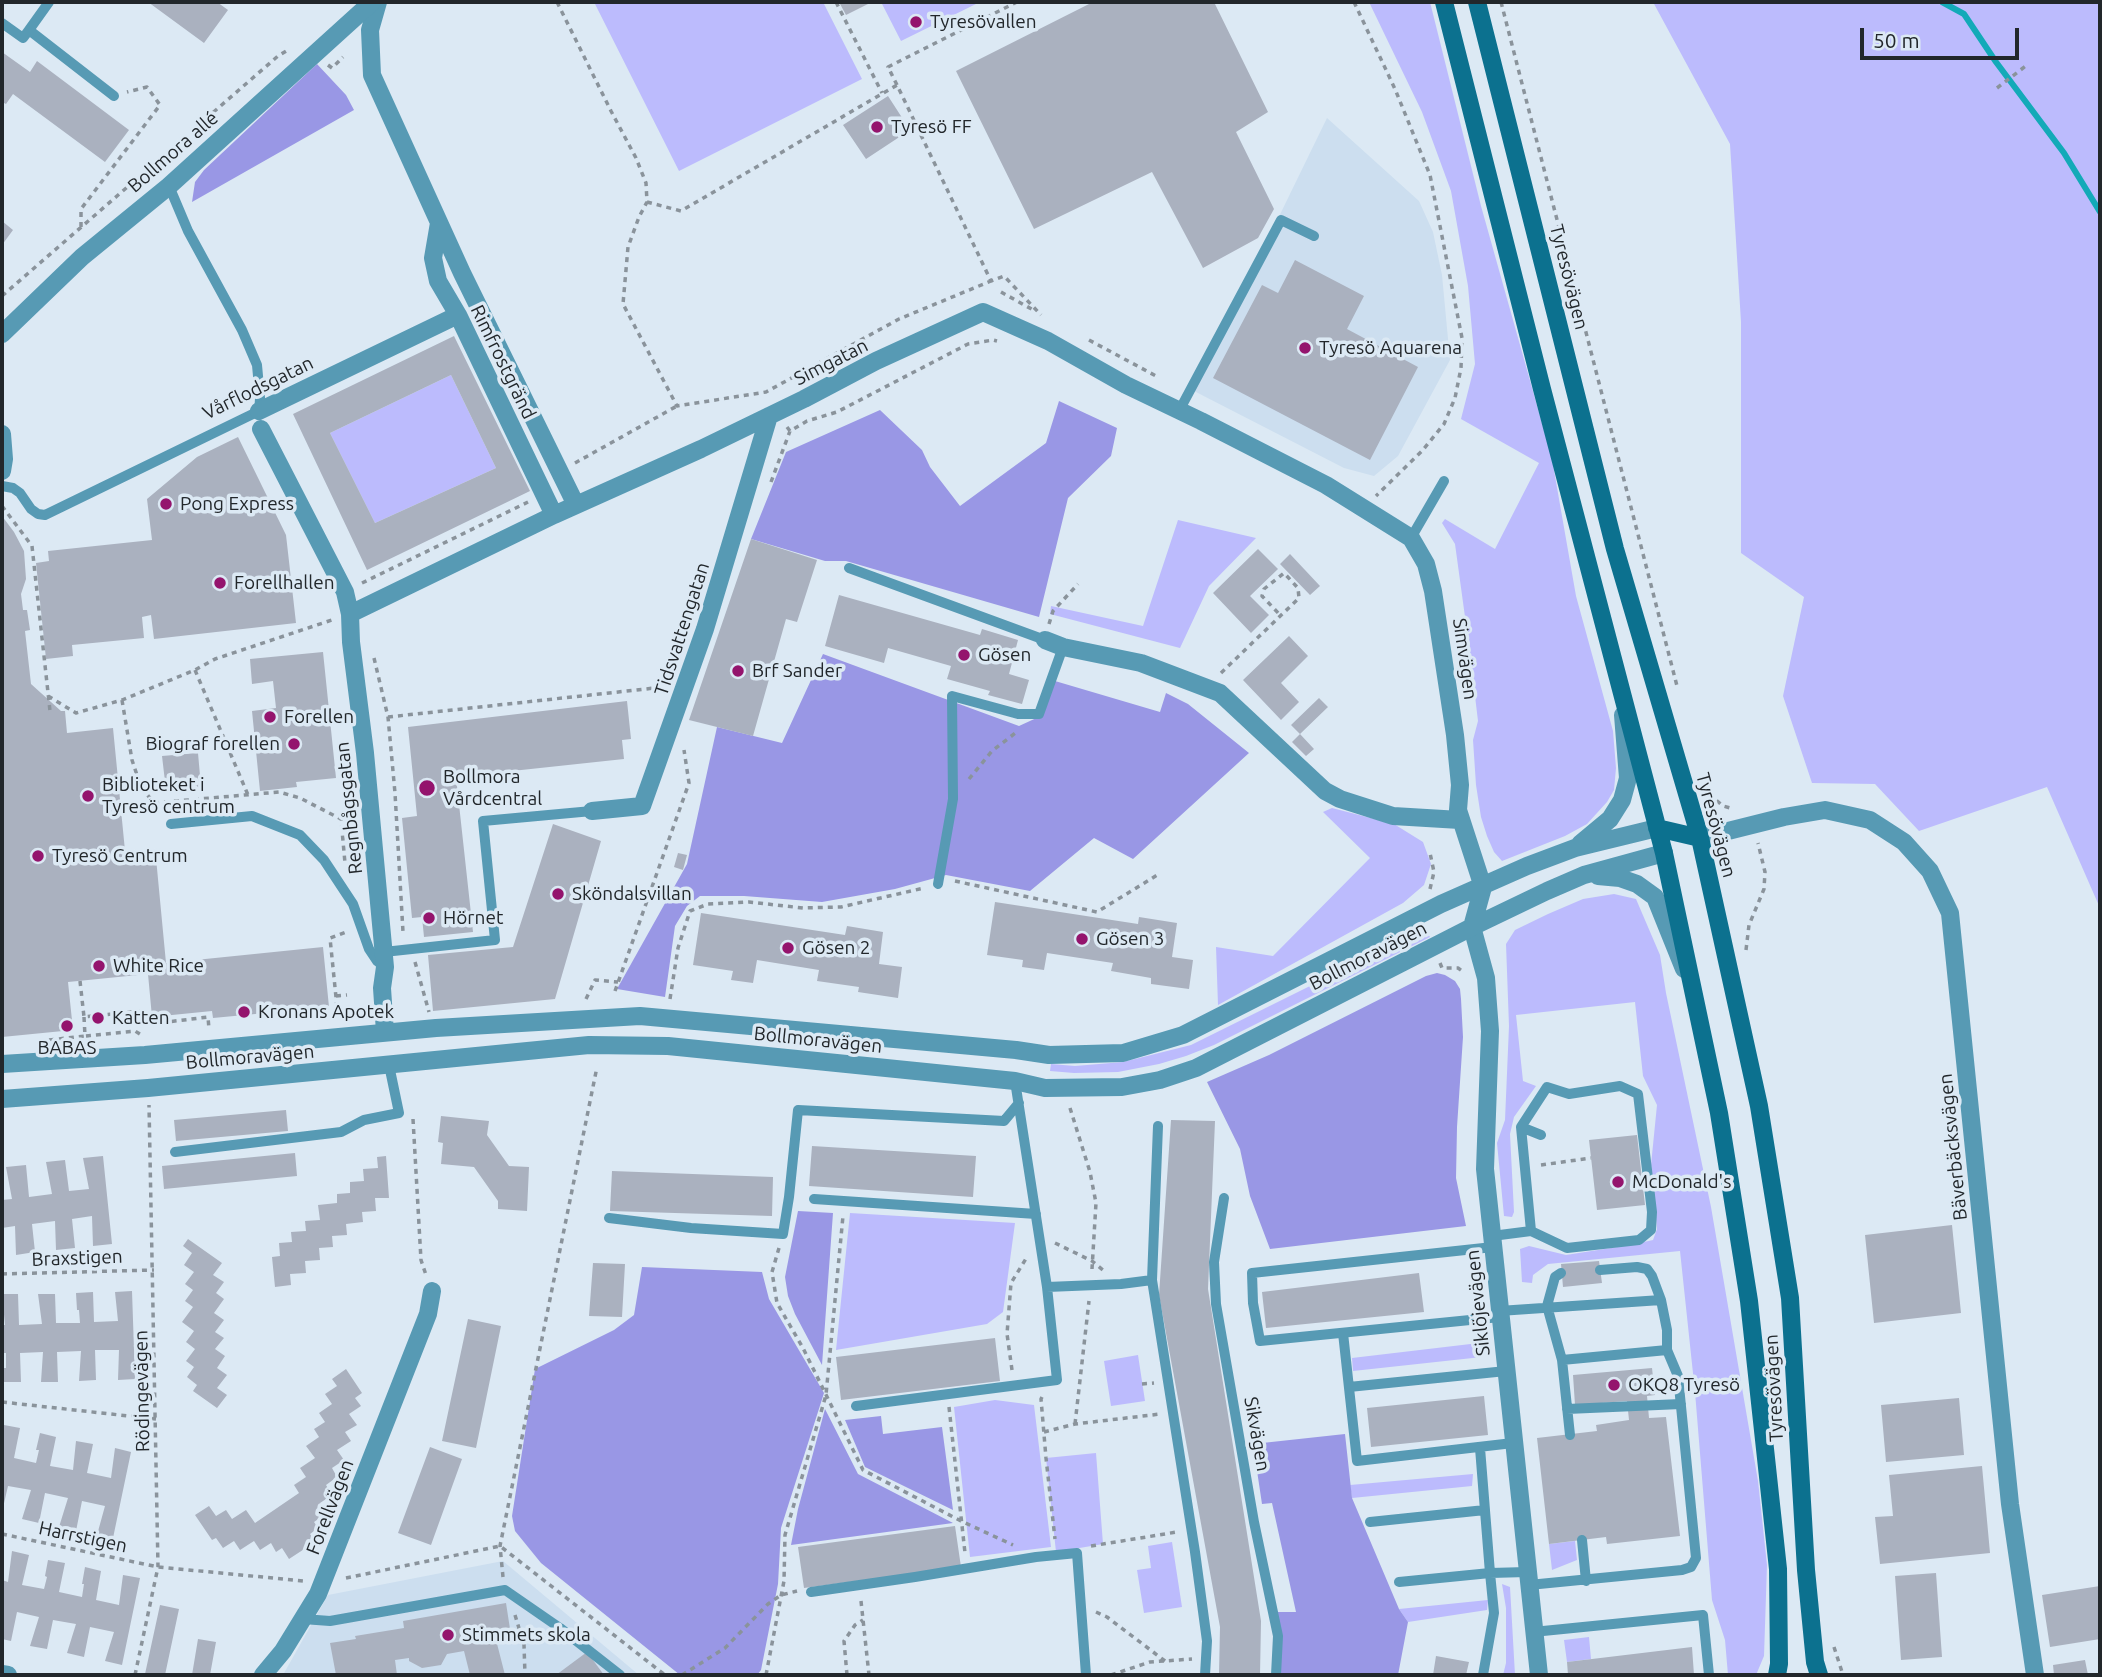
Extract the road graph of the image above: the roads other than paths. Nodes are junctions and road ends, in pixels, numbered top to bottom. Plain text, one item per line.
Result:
1 (49, 2) edge
2 (372, 2) edge
3 (378, 2) edge
4 (1444, 2) edge
5 (1477, 2) edge
6 (2, 23) edge
7 (29, 30) junction
8 (114, 96) road end
9 (169, 186) junction
10 (439, 223) junction
11 (1314, 236) dead end
12 (458, 315) junction
13 (2, 334) edge
14 (1179, 411) junction
15 (774, 414) junction
16 (260, 420) junction
17 (2, 437) edge
18 (2, 471) edge
19 (1444, 481) dead end
20 (2, 486) edge
21 (576, 505) junction
22 (554, 515) junction
23 (1411, 538) junction
24 (849, 568) dead end
25 (351, 614) junction
26 (1045, 640) joint
27 (1063, 647) junction
28 (1622, 698) junction
29 (592, 811) joint
30 (1460, 820) junction
31 (171, 824) dead end
32 (1657, 828) junction
33 (1700, 838) junction
34 (1575, 848) junction
35 (1664, 853) junction
36 (1584, 875) junction
37 (938, 884) road end
38 (1483, 887) junction
39 (1472, 927) junction
40 (384, 960) junction
41 (1692, 988) junction
42 (385, 1032) junction
43 (1016, 1050) junction
44 (2, 1065) edge
45 (389, 1065) junction
46 (1015, 1082) junction
47 (2, 1099) edge
48 (1019, 1102) junction
49 (1158, 1126) dead end
50 (1521, 1127) junction
51 (1541, 1135) dead end
52 (175, 1152) dead end
53 (1224, 1198) dead end
54 (1541, 1198) dead end
55 (814, 1199) dead end
56 (1528, 1199) junction
57 (1036, 1213) junction
58 (609, 1218) dead end
59 (1531, 1231) junction
60 (1492, 1241) junction
61 (1600, 1270) dead end
62 (1561, 1273) dead end
63 (1152, 1280) junction
64 (1047, 1287) junction
65 (432, 1291) road end
66 (1661, 1300) junction
67 (1547, 1306) junction
68 (1500, 1314) junction
69 (1343, 1333) junction
70 (1667, 1350) junction
71 (1562, 1360) junction
72 (1506, 1371) junction
73 (1349, 1387) junction
74 (1681, 1404) junction
75 (856, 1406) dead end
76 (1567, 1409) junction
77 (1570, 1435) dead end
78 (1513, 1443) junction
79 (1480, 1448) junction
80 (1485, 1510) junction
81 (1370, 1522) dead end
82 (1582, 1540) dead end
83 (1490, 1573) junction
84 (1528, 1578) junction
85 (1586, 1580) junction
86 (1399, 1583) dead end
87 (811, 1591) road end
88 (303, 1619) junction
89 (1533, 1632) junction
90 (2, 1674) edge
91 (8, 1675) edge
92 (263, 1675) edge
93 (620, 1675) edge
94 (1086, 1675) edge
95 (1205, 1675) edge
96 (1276, 1675) edge
97 (1483, 1675) edge
98 (1539, 1675) edge
99 (1709, 1675) edge
100 (1776, 1675) edge
101 (1819, 1675) edge
102 (2035, 1675) edge

1 - 7 lane
2 - 9 street, Bollmora allé
3 - 10 street, Rimfrostgränd
4 - 28 main road, Tyresövägen
5 - 33 main road, Tyresövägen
6 - 7 lane
7 - 8 lane
9 - 13 street, Bollmora allé
9 - 16 lane
10 - 12 street, Rimfrostgränd
10 - 21 street, Rimfrostgränd
11 - 14 lane
12 - 16 street, Vårflodsgatan
12 - 22 street, Rimfrostgränd
14 - 15 street, Simgatan
14 - 23 street, Simgatan
15 - 21 street, Simgatan
15 - 29 street, Tidsvattengatan
16 - 20 lane, Vårflodsgatan
16 - 25 street, Regnbågsgatan
17 - 18 street
19 - 23 lane
21 - 22 street, Simgatan
22 - 25 street, Simgatan
23 - 30 street, Simvägen
24 - 26 lane
25 - 40 street, Regnbågsgatan
26 - 27 street
27 - 30 street
27 - 37 lane
28 - 32 main road, Tyresövägen
28 - 34 street, Bollmoravägen
29 - 40 lane
30 - 38 street, Simvägen
31 - 40 lane
32 - 33 main road
32 - 34 street, Bollmoravägen
32 - 35 main road, Tyresövägen
33 - 35 main road
33 - 101 main road, Tyresövägen
33 - 102 street, Bäverbäcksvägen
34 - 38 street, Bollmoravägen
35 - 36 street, Bollmoravägen
35 - 41 main road, Tyresövägen
36 - 39 street, Bollmoravägen
36 - 41 street, Bollmoravägen
38 - 39 street
38 - 43 street, Bollmoravägen
39 - 46 street, Bollmoravägen
39 - 60 street, Siklöjevägen
40 - 42 street, Regnbågsgatan
41 - 100 main road, Tyresövägen
42 - 43 street, Bollmoravägen
42 - 44 street, Bollmoravägen
42 - 45 street, Regnbågsgatan
43 - 46 street
45 - 46 street, Bollmoravägen
45 - 47 street, Bollmoravägen
45 - 52 lane
46 - 48 lane
48 - 57 lane
48 - 58 lane
49 - 63 lane
50 - 51 lane
50 - 56 lane
50 - 59 lane
53 - 96 lane, Sikvägen
54 - 56 lane
55 - 57 lane
56 - 59 lane
57 - 64 lane
59 - 60 lane
60 - 68 street, Siklöjevägen
60 - 69 lane
61 - 66 lane
62 - 67 lane
63 - 64 lane
63 - 95 lane
64 - 75 lane
65 - 88 street, Forellvägen
66 - 67 lane
66 - 70 lane
67 - 68 lane
67 - 71 lane
68 - 69 lane
68 - 72 street, Siklöjevägen
69 - 73 lane
70 - 71 lane
70 - 74 lane
71 - 76 lane
72 - 73 lane
72 - 78 street, Siklöjevägen
73 - 79 lane
74 - 76 lane
74 - 85 lane
76 - 77 lane
78 - 79 lane
78 - 84 street, Siklöjevägen
79 - 80 lane
80 - 81 lane
80 - 83 lane
82 - 85 lane
83 - 84 lane
83 - 86 lane
83 - 97 lane
84 - 85 lane
84 - 89 street, Siklöjevägen
87 - 94 lane
88 - 92 street
88 - 93 lane
89 - 98 street, Siklöjevägen
89 - 99 lane
90 - 91 street

